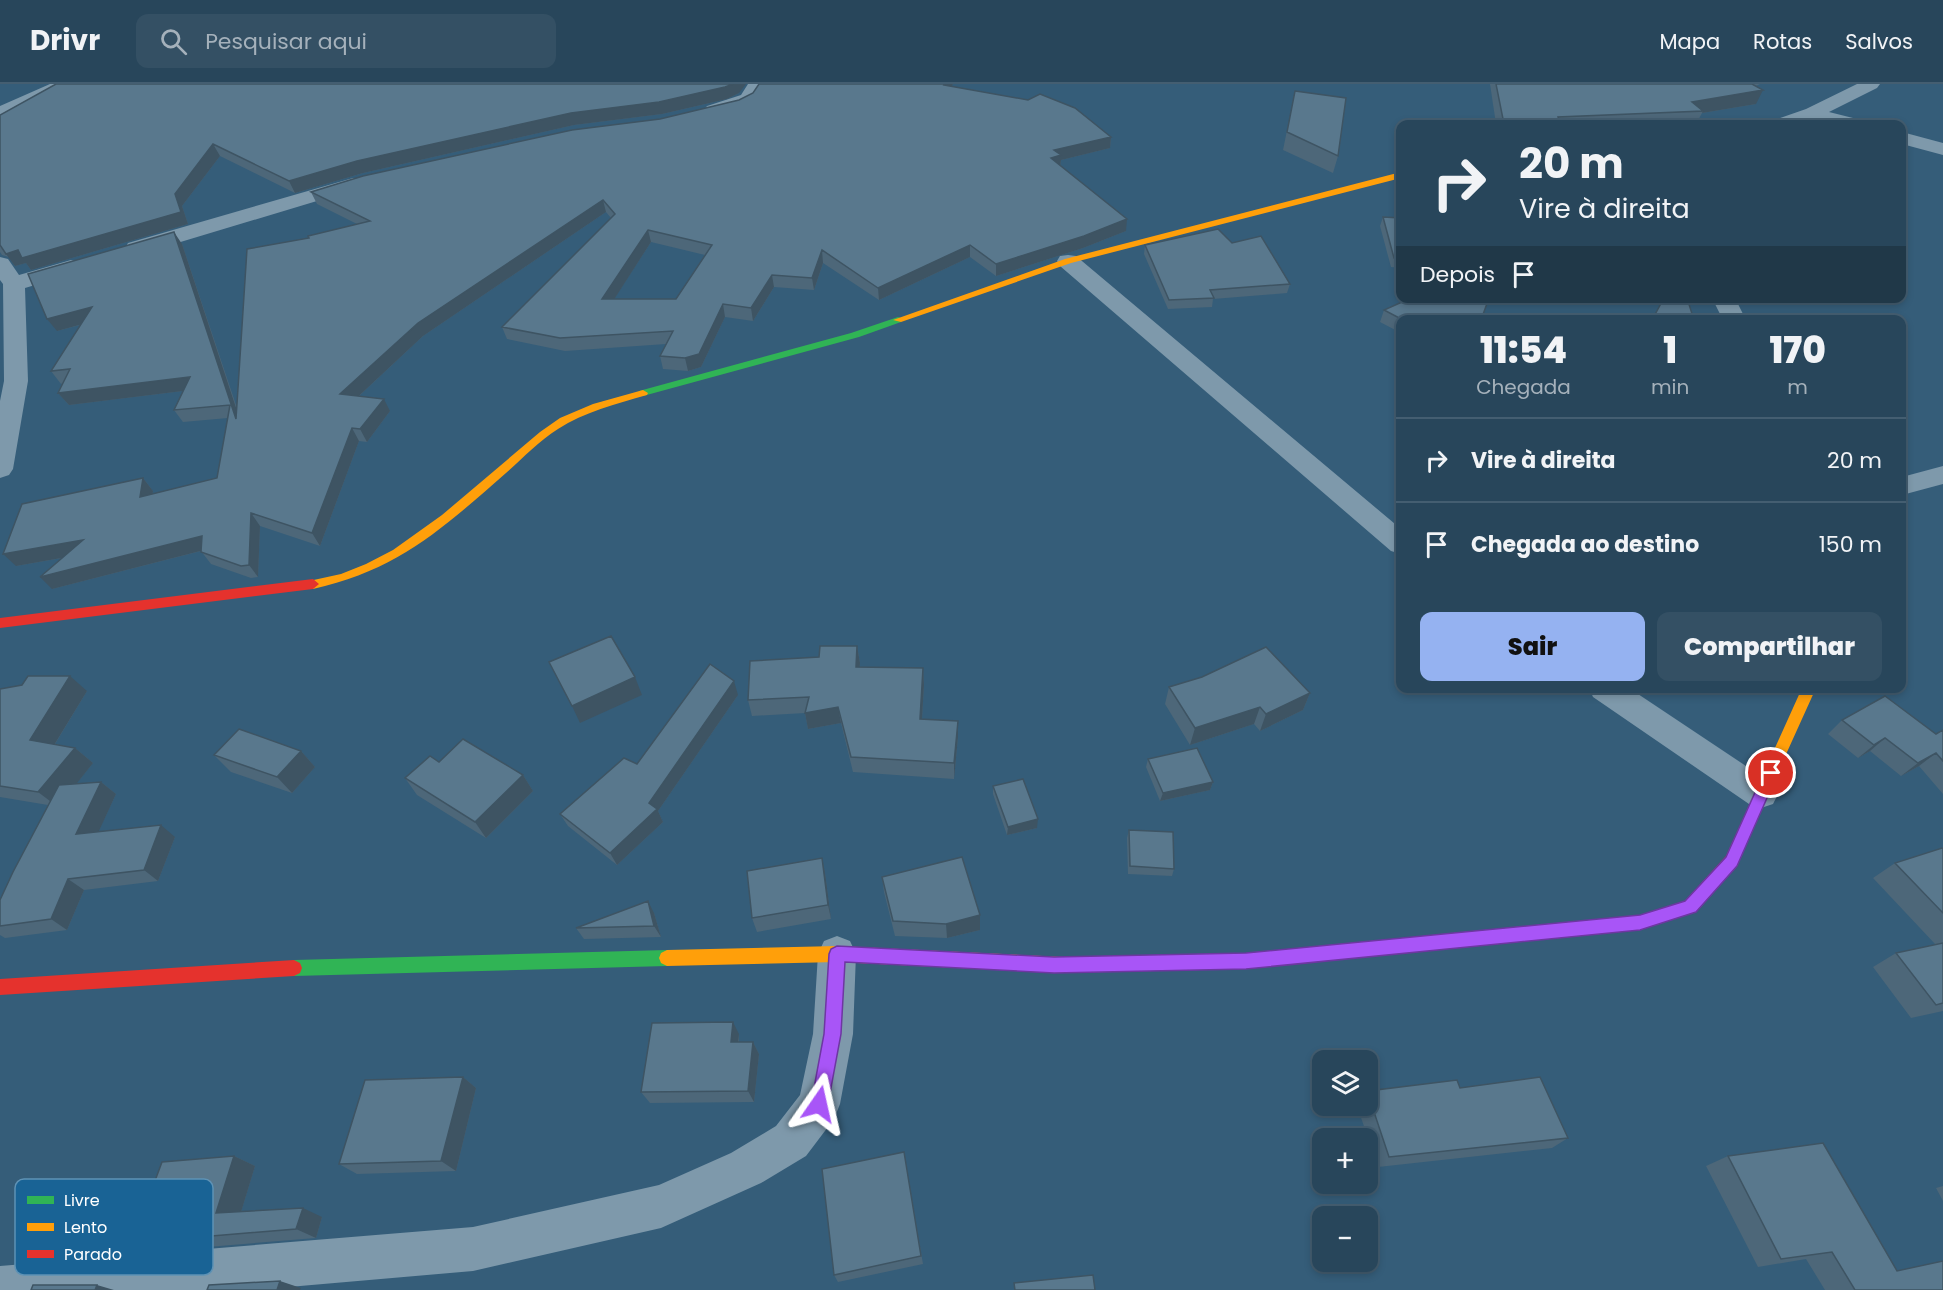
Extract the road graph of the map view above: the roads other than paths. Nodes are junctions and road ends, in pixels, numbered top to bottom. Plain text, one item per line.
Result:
1 (65, 84) edge
2 (758, 84) edge
3 (1871, 84) edge
4 (0, 113) edge
5 (1812, 113) junction
6 (691, 115) edge
7 (1792, 120) edge
8 (1839, 120) edge
9 (1906, 139) edge
10 (1943, 149) edge
11 (1396, 176) edge
12 (373, 179) edge
13 (115, 255) edge
14 (93, 261) edge
15 (1068, 261) junction
16 (0, 264) edge
17 (14, 284) junction
18 (0, 469) edge
19 (1943, 475) edge
20 (1906, 485) edge
21 (1396, 540) edge
22 (0, 622) edge
23 (1611, 693) edge
24 (1807, 693) edge
25 (1761, 794) junction
26 (837, 954) junction
27 (0, 987) edge
28 (213, 1271) edge
29 (166, 1275) edge
30 (0, 1289) edge

1 - 4 street
2 - 6 street
3 - 5 street
5 - 7 street
5 - 8 street
9 - 10 street
11 - 15 street
12 - 13 street
14 - 17 street
15 - 21 street
15 - 22 street
16 - 17 street
17 - 18 street
19 - 20 street
23 - 25 street
24 - 25 street
25 - 26 street
26 - 27 street
26 - 28 street
29 - 30 street

